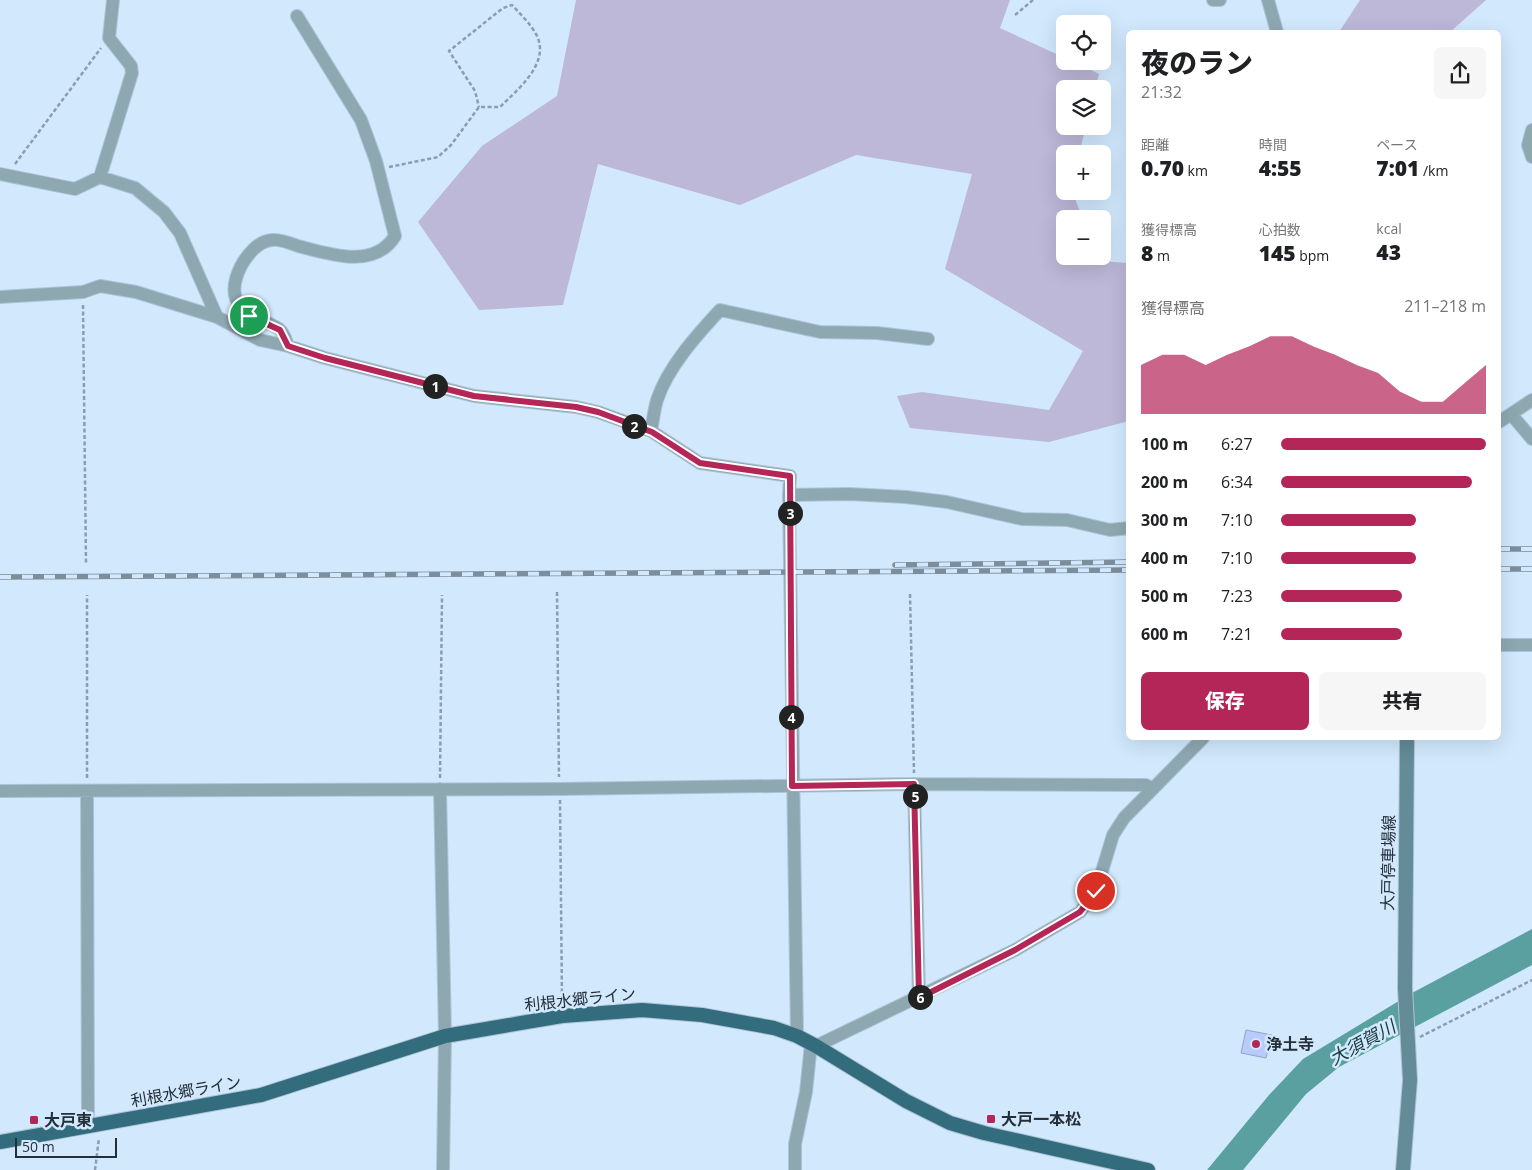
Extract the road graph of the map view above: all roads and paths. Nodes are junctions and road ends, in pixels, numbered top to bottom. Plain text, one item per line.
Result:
1 (114, 0) edge
2 (1033, 0) edge
3 (1213, 0) edge
4 (1220, 0) edge
5 (1268, 0) edge
6 (1015, 15) dead end
7 (296, 16) dead end
8 (1276, 30) edge
9 (109, 38) junction
10 (479, 107) junction
11 (1532, 130) edge
12 (1532, 157) edge
13 (378, 170) junction
14 (3, 175) edge
15 (100, 177) junction
16 (82, 292) junction
17 (0, 297) edge
18 (217, 317) junction
19 (928, 339) dead end
20 (288, 346) junction
21 (1532, 400) edge
22 (1511, 414) junction
23 (1501, 421) edge
24 (652, 432) junction
25 (1532, 438) edge
26 (790, 495) junction
27 (1126, 528) edge
28 (86, 563) dead end
29 (557, 592) dead end
30 (910, 594) dead end
31 (87, 595) dead end
32 (442, 595) dead end
33 (1532, 644) edge
34 (1501, 645) edge
35 (1201, 740) edge
36 (1407, 740) edge
37 (914, 784) junction
38 (792, 786) junction
39 (440, 789) junction
40 (560, 789) junction
41 (1151, 789) junction
42 (0, 791) edge
43 (87, 791) junction
44 (1532, 980) edge
45 (919, 998) junction
46 (562, 1016) junction
47 (444, 1036) junction
48 (797, 1036) junction
49 (1409, 1041) junction
50 (814, 1045) junction
51 (94, 1126) junction
52 (0, 1142) edge
53 (95, 1170) edge
54 (444, 1170) edge
55 (795, 1170) edge
56 (1148, 1170) edge
57 (1403, 1170) edge

1 - 9 street
2 - 6 path
3 - 4 street
5 - 8 street
7 - 13 street
9 - 14 path
9 - 15 street
10 - 10 path
10 - 13 path
11 - 12 street
13 - 20 street
14 - 15 street
15 - 18 street
16 - 17 street
16 - 18 street
16 - 28 path
18 - 20 street
19 - 24 street
20 - 24 street
21 - 22 street
22 - 23 street
22 - 25 street
24 - 26 street
26 - 27 street
26 - 38 street
29 - 40 path
30 - 37 path
31 - 43 path
32 - 39 path
33 - 34 street
35 - 41 street
36 - 49 main road, 大戸停車場線
37 - 38 street
37 - 41 street
37 - 45 street
38 - 40 street
38 - 48 street
39 - 40 street
39 - 43 street
39 - 47 street
40 - 46 path
41 - 45 street
42 - 43 street
43 - 51 street
44 - 49 path
45 - 50 street
46 - 47 highway, 利根水郷ライン
46 - 48 highway, 利根水郷ライン
47 - 51 highway, 利根水郷ライン
47 - 54 street
48 - 50 highway, 利根水郷ライン
49 - 57 main road
50 - 55 street
50 - 56 highway, 利根水郷ライン
51 - 52 highway, 利根水郷ライン
51 - 53 path

